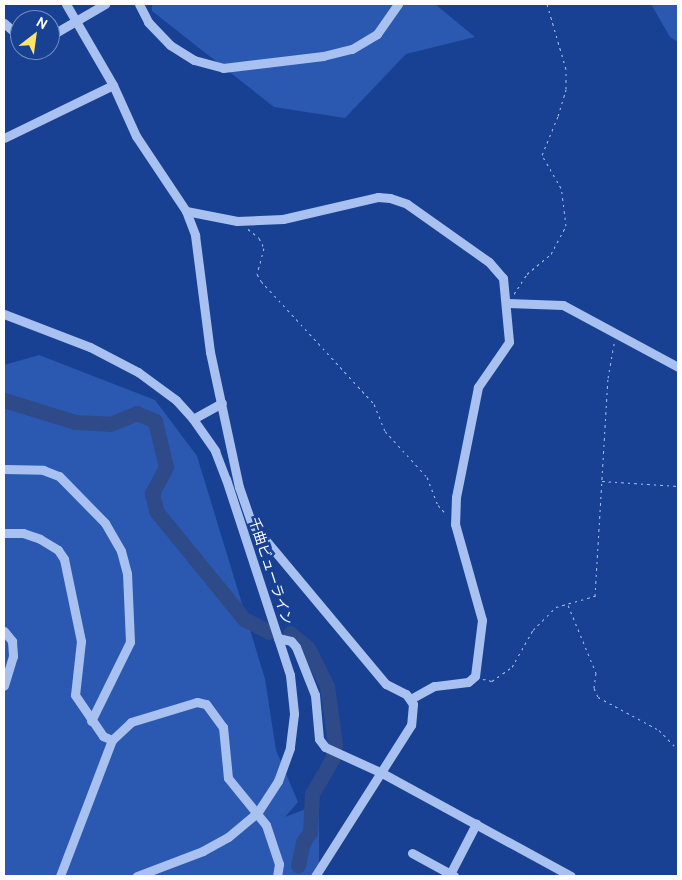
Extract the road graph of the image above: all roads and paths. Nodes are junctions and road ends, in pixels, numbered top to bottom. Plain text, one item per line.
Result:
1 (66, 4) edge
2 (104, 4) edge
3 (139, 4) edge
4 (398, 4) edge
5 (547, 4) edge
6 (78, 22) junction
7 (60, 31) edge
8 (113, 85) junction
9 (4, 138) edge
10 (186, 210) junction
11 (237, 221) junction
12 (507, 303) junction
13 (4, 314) edge
14 (616, 332) junction
15 (678, 367) edge
16 (222, 403) junction
17 (193, 419) junction
18 (4, 469) edge
19 (602, 481) junction
20 (678, 486) edge
21 (455, 524) junction
22 (4, 533) edge
23 (568, 604) junction
24 (4, 631) edge
25 (278, 638) junction
26 (474, 676) junction
27 (4, 686) edge
28 (411, 699) junction
29 (91, 721) junction
30 (112, 740) junction
31 (678, 750) edge
32 (382, 773) junction
33 (258, 812) junction
34 (476, 824) junction
35 (412, 853) dead end
36 (60, 876) edge
37 (137, 876) edge
38 (277, 876) edge
39 (315, 876) edge
40 (451, 876) edge
41 (571, 876) edge

1 - 6 street
2 - 6 street
3 - 4 street
5 - 12 path
6 - 7 street
6 - 8 street
8 - 9 street
8 - 10 street
10 - 11 street
10 - 16 street
11 - 12 street
11 - 21 path
12 - 14 street
12 - 21 street
13 - 17 street, 千曲ビューライン
14 - 15 street
14 - 19 path
16 - 17 street
16 - 28 street
17 - 25 street, 千曲ビューライン
18 - 29 street
19 - 20 path
19 - 23 path
21 - 26 street
22 - 29 street
23 - 26 path
23 - 31 path
24 - 27 street
25 - 32 street
25 - 33 street, 千曲ビューライン
26 - 28 street
28 - 32 street
29 - 30 street
30 - 33 street
30 - 36 street
32 - 34 street
32 - 39 street
33 - 37 street, 千曲ビューライン
33 - 38 street
34 - 40 street
34 - 41 street
35 - 40 street

